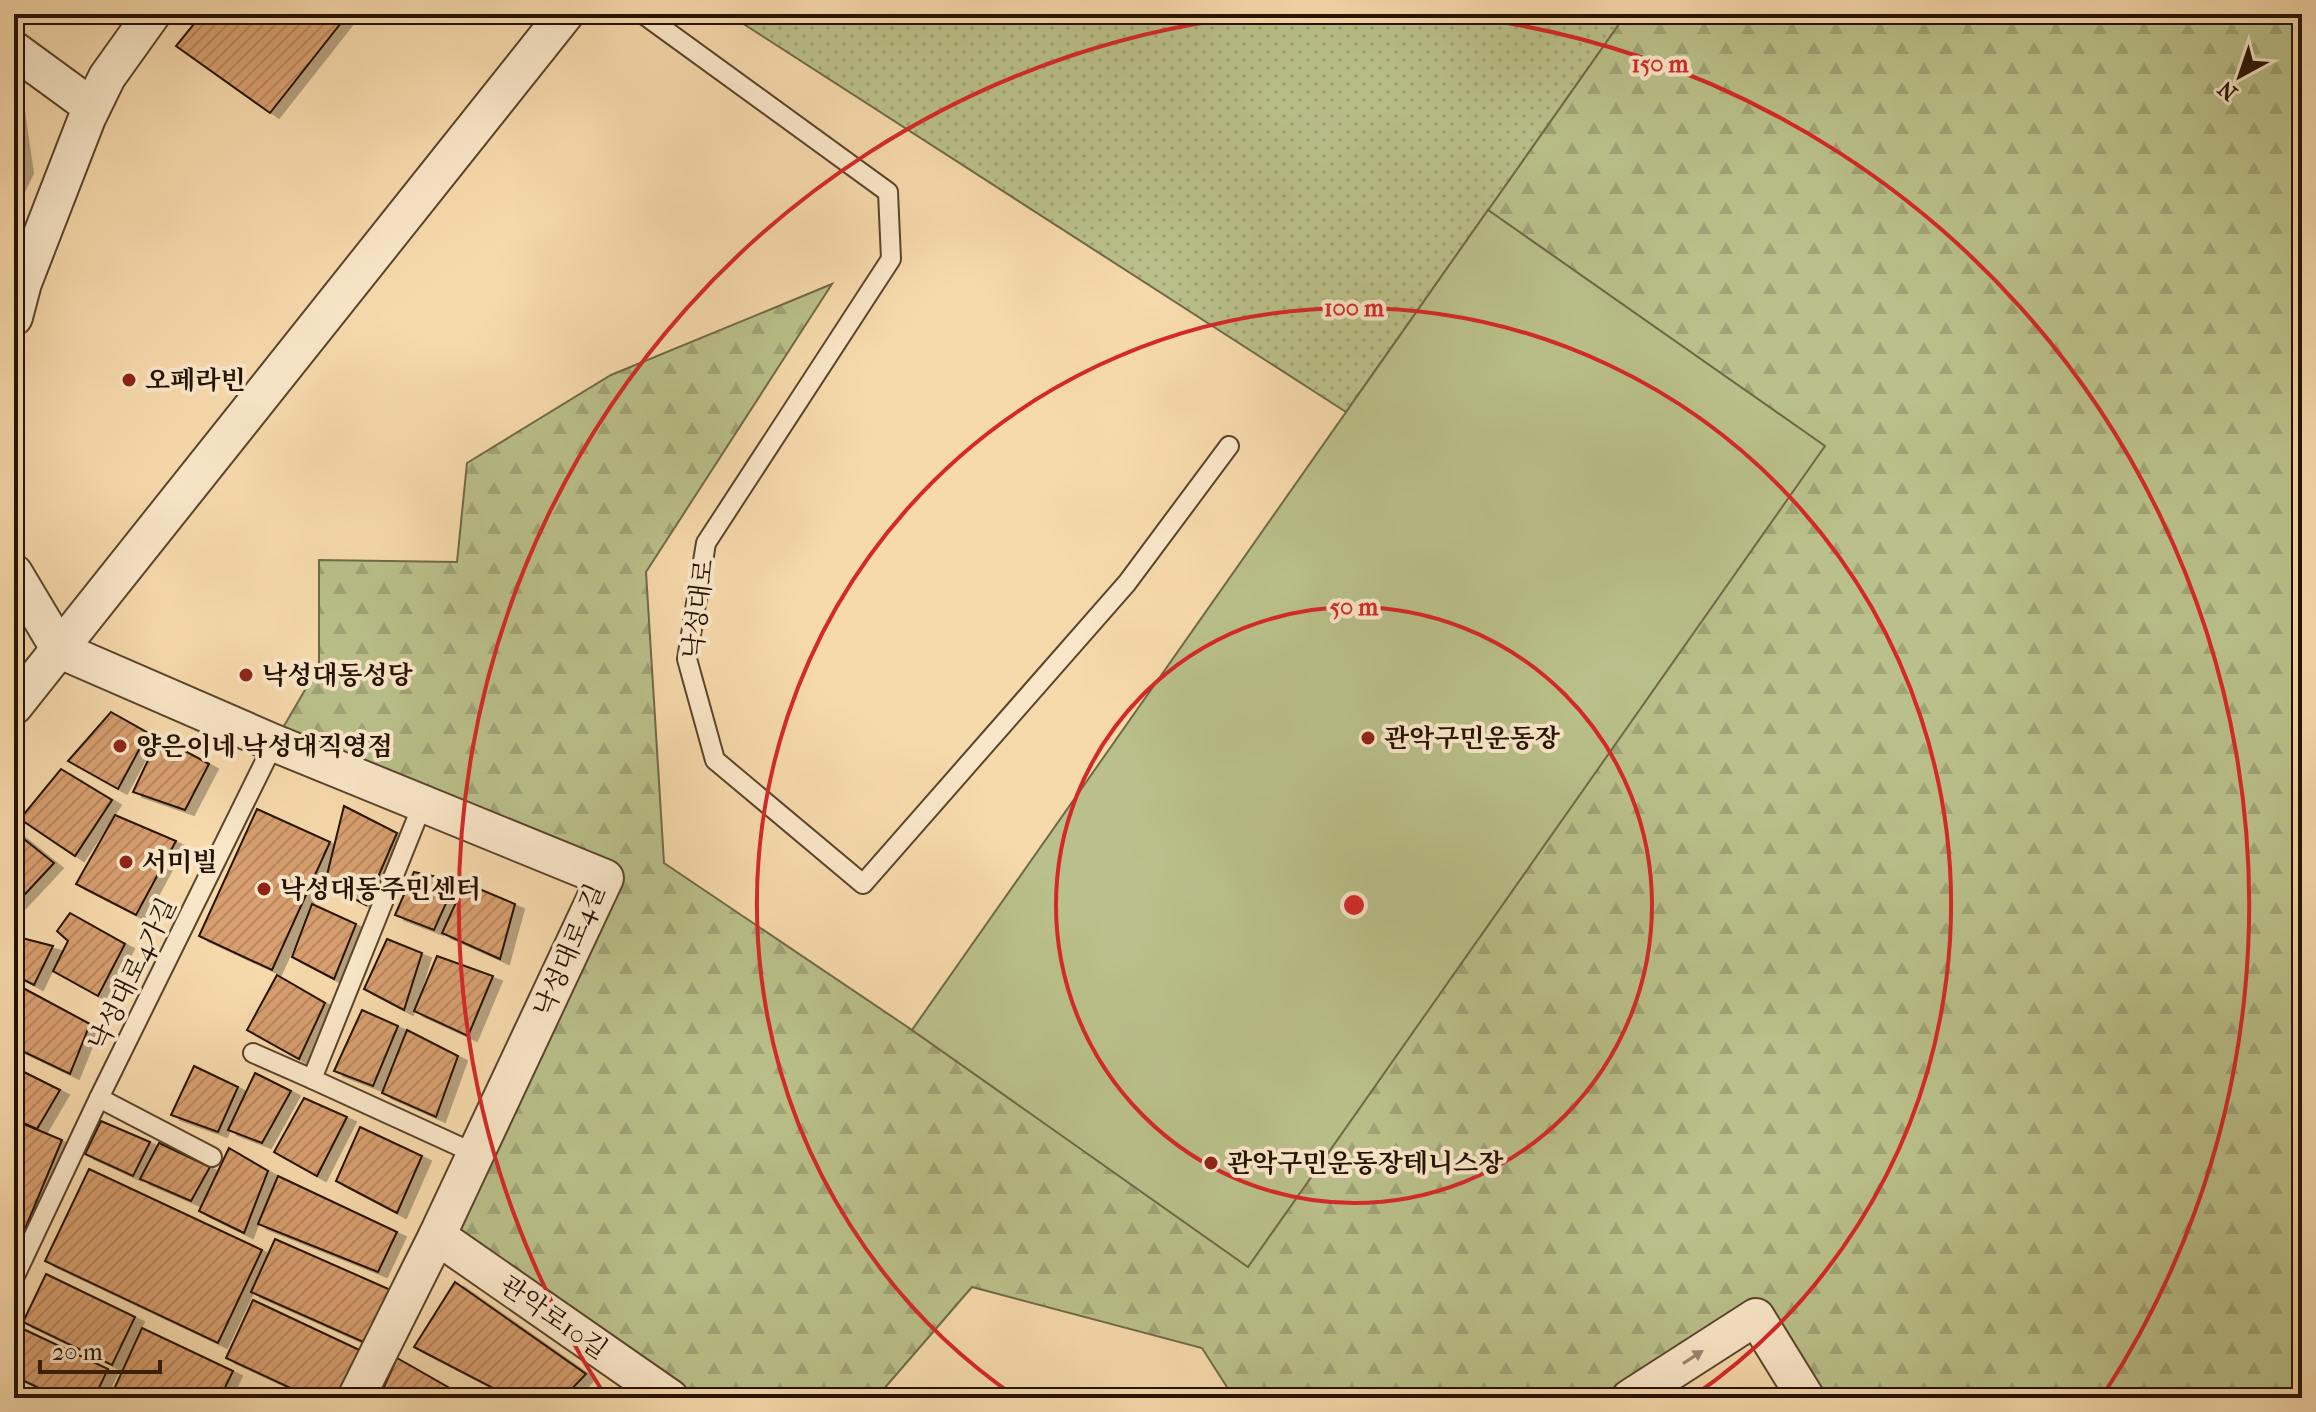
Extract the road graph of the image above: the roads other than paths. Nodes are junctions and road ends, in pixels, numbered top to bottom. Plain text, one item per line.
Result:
1 (152, 14) edge
2 (565, 14) edge
3 (643, 14) edge
4 (14, 50) edge
5 (92, 107) junction
6 (14, 317) edge
7 (1229, 446) dead end
8 (14, 573) edge
9 (60, 650) junction
10 (14, 706) edge
11 (274, 743) junction
12 (423, 803) junction
13 (253, 1053) dead end
14 (312, 1079) junction
15 (99, 1098) junction
16 (476, 1154) junction
17 (212, 1157) dead end
18 (437, 1236) junction
19 (14, 1278) edge
20 (356, 1398) edge
21 (670, 1398) edge
22 (1630, 1398) edge
23 (1806, 1398) edge

1 - 5 street
2 - 9 street
3 - 7 lane, 낙성대로
4 - 5 street
5 - 6 street
8 - 9 street
9 - 10 street
9 - 11 street, 낙성대로4길
11 - 12 street, 낙성대로4길
11 - 15 lane, 낙성대로4가길
12 - 14 lane
12 - 16 street, 낙성대로4길
13 - 14 lane
14 - 16 lane
15 - 17 lane
15 - 19 lane, 낙성대로4가길
16 - 18 street, 낙성대로4길
18 - 20 street, 낙성대로4길
18 - 21 street, 관악로10길
22 -> 23 street

